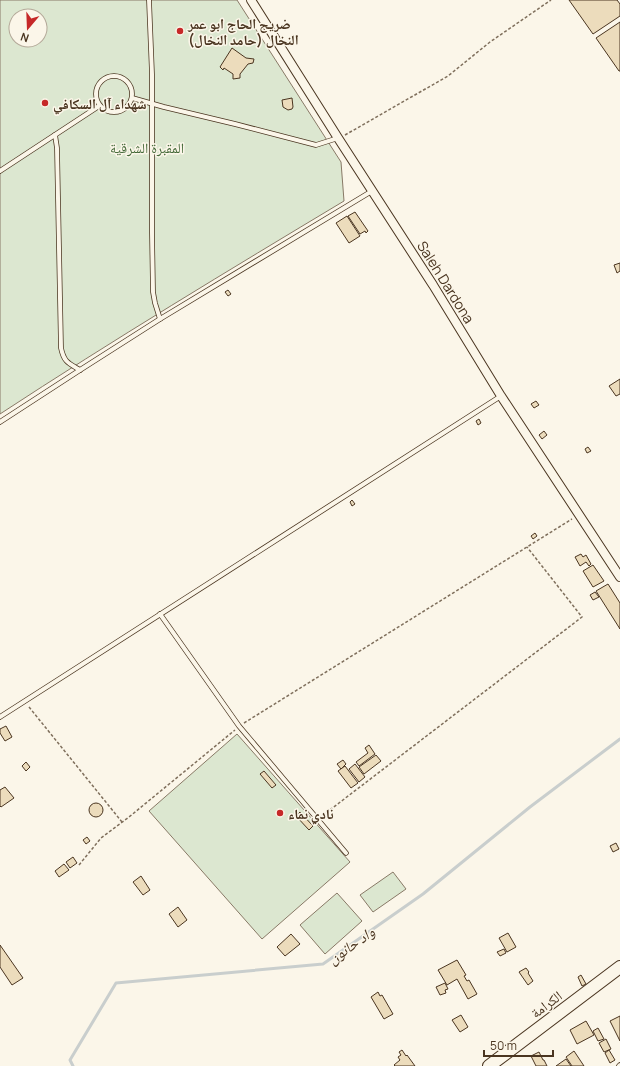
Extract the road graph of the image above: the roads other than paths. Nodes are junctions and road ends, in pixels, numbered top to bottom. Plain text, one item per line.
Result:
1 (149, 0) edge
2 (251, 0) edge
3 (132, 98) junction
4 (153, 104) junction
5 (100, 106) junction
6 (55, 135) junction
7 (338, 138) junction
8 (0, 171) edge
9 (372, 191) junction
10 (160, 319) junction
11 (80, 370) junction
12 (501, 396) junction
13 (0, 422) edge
14 (620, 577) edge
15 (160, 614) junction
16 (0, 717) edge
17 (346, 853) dead end
18 (620, 967) edge
19 (489, 1066) edge

1 - 4 lane
2 - 7 street, Saleh Dardona
3 - 4 lane
3 - 5 lane
3 - 5 lane
4 - 7 lane
4 - 10 lane
5 - 6 lane
6 - 8 lane
6 - 11 lane
7 - 9 street, Saleh Dardona
9 - 10 lane
9 - 12 street, Saleh Dardona
10 - 11 lane
11 - 13 lane
12 - 14 street, Saleh Dardona
12 - 15 lane
15 - 16 lane
15 - 17 lane
18 - 19 main road, الكرامة

